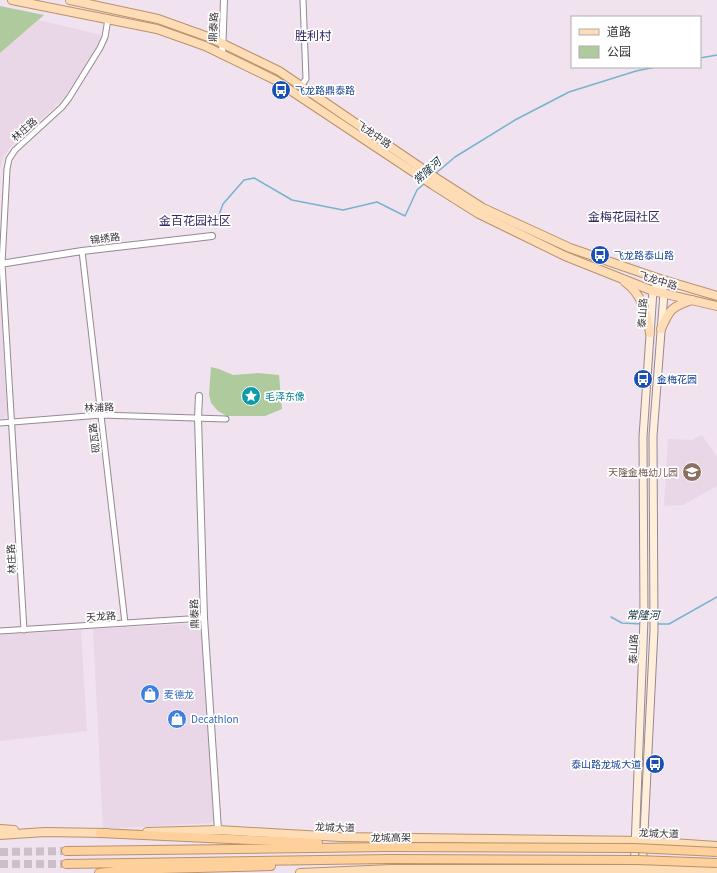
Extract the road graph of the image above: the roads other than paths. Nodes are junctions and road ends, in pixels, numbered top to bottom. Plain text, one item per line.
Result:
1 (12, 0) edge
2 (70, 0) edge
3 (224, 0) edge
4 (303, 0) edge
5 (108, 19) junction
6 (222, 44) junction
7 (222, 55) junction
8 (301, 86) junction
9 (430, 179) junction
10 (212, 236) dead end
11 (82, 251) junction
12 (1, 264) edge
13 (614, 275) junction
14 (660, 279) junction
15 (653, 290) junction
16 (664, 293) junction
17 (717, 296) edge
18 (692, 300) junction
19 (717, 306) edge
20 (661, 329) junction
21 (650, 332) junction
22 (199, 396) dead end
23 (101, 415) junction
24 (198, 418) junction
25 (226, 419) dead end
26 (12, 422) junction
27 (0, 423) edge
28 (204, 618) junction
29 (125, 623) junction
30 (24, 630) junction
31 (0, 631) edge
32 (0, 829) edge
33 (218, 830) junction
34 (45, 832) junction
35 (100, 833) junction
36 (0, 836) edge
37 (639, 842) junction
38 (717, 846) edge
39 (389, 847) junction
40 (66, 851) tunnel mouth
41 (717, 852) edge
42 (390, 859) junction
43 (717, 863) edge
44 (66, 864) tunnel mouth
45 (717, 869) edge
46 (391, 871) edge
47 (638, 871) edge
48 (99, 873) edge
49 (300, 873) edge

1 - 5 main road, 飞龙中路
2 - 6 main road, 飞龙中路
3 - 6 street, 鼎泰路
4 - 8 street
5 - 7 main road, 飞龙中路
5 - 12 street, 林庄路
6 - 7 street, 鼎泰路
6 - 8 main road, 飞龙中路
7 - 9 main road, 飞龙中路
8 - 9 main road, 飞龙中路
9 - 13 main road, 飞龙中路
9 - 14 main road, 飞龙中路
10 - 11 street, 锦绣路
11 - 12 street, 锦绣路
11 - 23 street, 砚瓦路
12 - 26 street, 林庄路
13 - 15 main road, 飞龙中路
13 - 21 main road
14 - 15 main road, 泰山路
14 - 16 main road, 泰山路
14 - 17 main road, 飞龙中路
15 - 16 main road, 飞龙中路
15 - 21 main road, 泰山路
16 - 18 main road, 飞龙中路
16 - 20 main road, 泰山路
18 - 19 main road, 飞龙中路
18 - 20 main road
20 - 37 main road, 泰山路
21 - 37 main road, 泰山路
22 - 24 street, 鼎泰路
23 - 24 street, 林浦路
23 - 26 street, 林浦路
23 - 29 street, 砚瓦路
24 - 25 street, 林浦路
24 - 28 street, 鼎泰路
26 - 27 street, 林浦路
26 - 30 street, 林庄路
28 - 29 street, 天龙路
28 - 33 street, 鼎泰路
29 - 30 street, 天龙路
30 - 31 street, 天龙路
32 - 34 main road
33 - 35 main road, 龙城大道
33 - 37 main road, 龙城大道
34 - 35 main road, 龙城大道
34 - 36 main road, 龙城大道
35 - 39 highway
37 - 38 main road, 龙城大道
37 - 47 main road, 泰山路
39 - 40 highway, 龙城高架
39 - 41 highway, 龙城高架, bridge
42 - 43 highway, bridge
42 - 44 highway
42 - 48 highway
45 - 47 main road
46 - 47 main road
46 - 49 main road

